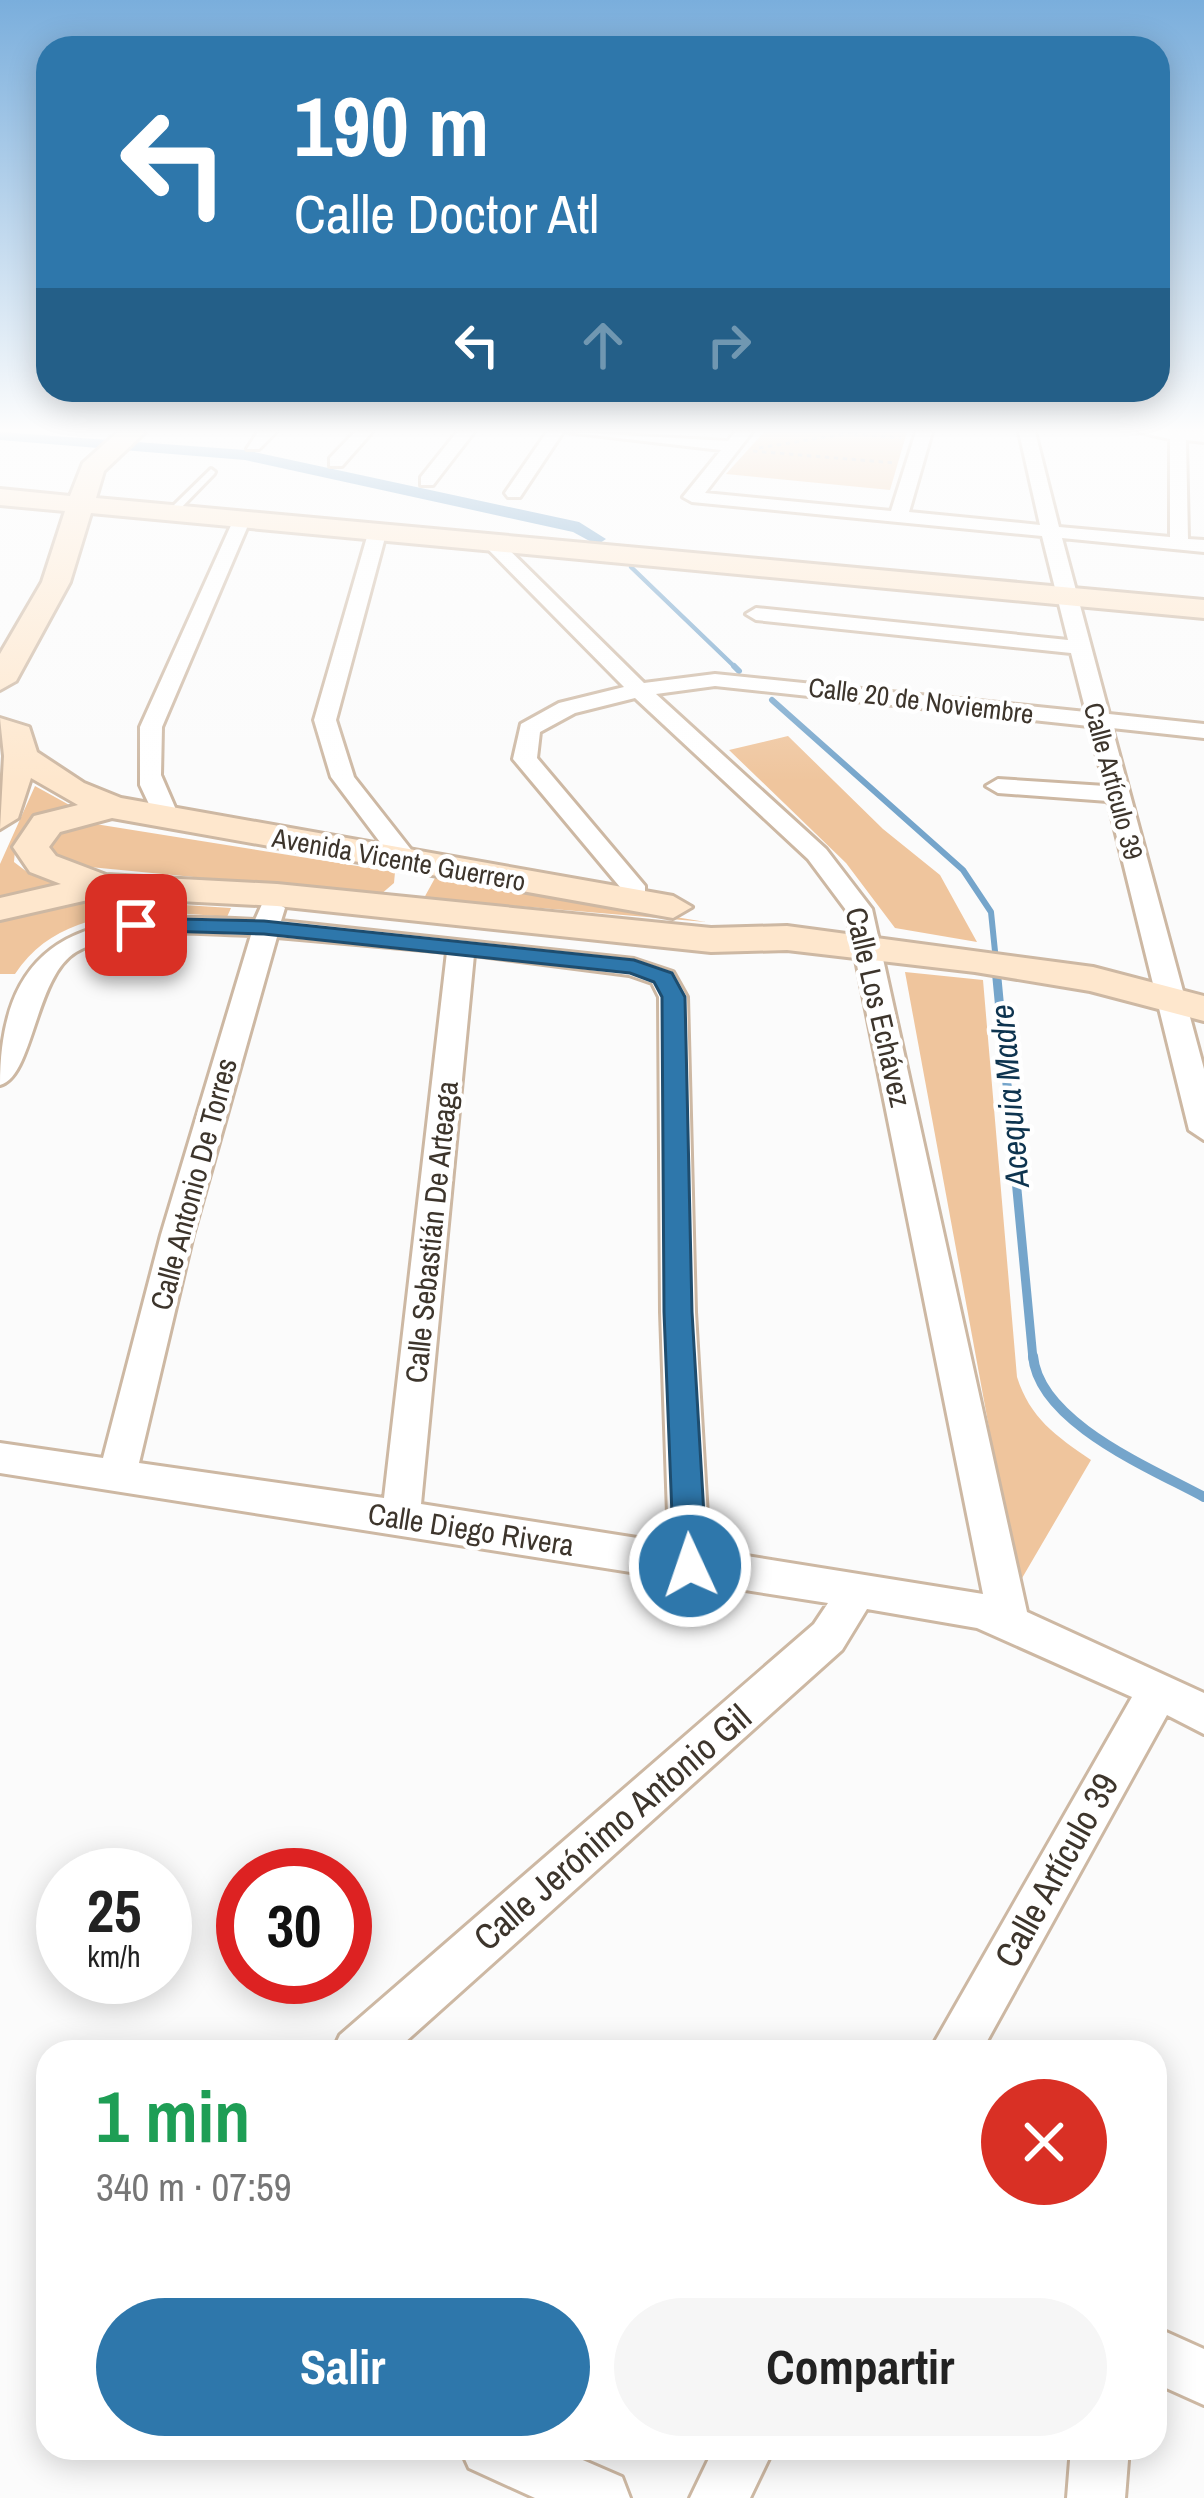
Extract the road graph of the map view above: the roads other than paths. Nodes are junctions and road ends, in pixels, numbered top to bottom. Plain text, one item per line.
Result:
1 (67, 549) edge
2 (229, 549) edge
3 (373, 549) edge
4 (497, 549) edge
5 (576, 549) edge
6 (1053, 549) edge
7 (1062, 596) junction
8 (1204, 609) edge
9 (756, 614) dead end
10 (1078, 647) junction
11 (4, 677) edge
12 (639, 690) junction
13 (1097, 721) junction
14 (1204, 731) edge
15 (12, 739) edge
16 (998, 786) dead end
17 (1117, 794) junction
18 (112, 807) junction
19 (0, 818) edge
20 (168, 819) junction
21 (406, 860) junction
22 (101, 886) junction
23 (636, 900) junction
24 (399, 908) junction
25 (0, 909) edge
26 (271, 911) junction
27 (787, 938) junction
28 (461, 948) junction
29 (871, 948) junction
30 (1189, 1005) edge
31 (0, 1076) edge
32 (1204, 1130) edge
33 (0, 1458) edge
34 (117, 1476) junction
35 (401, 1516) junction
36 (690, 1566) junction
37 (856, 1593) junction
38 (1008, 1618) junction
39 (1159, 1689) junction
40 (1204, 1715) edge
41 (371, 2040) edge
42 (961, 2040) edge
43 (1167, 2360) edge
44 (1204, 2377) edge
45 (516, 2460) edge
46 (739, 2460) edge
47 (1099, 2460) edge
48 (601, 2498) edge
49 (719, 2498) edge
50 (1096, 2498) edge

1 - 11 street
2 - 20 street
3 - 21 street
4 - 12 street, Calle Los Echávez
5 - 7 street
6 - 7 street, Calle Artículo 39
7 - 8 street
7 - 10 street, Calle Artículo 39
9 - 10 street
10 - 13 street, Calle Artículo 39
11 - 15 street
12 - 13 street, Calle 20 de Noviembre
12 - 23 street, Calle 20 de Noviembre
12 - 29 street, Calle Los Echávez
13 - 14 street, Calle 20 de Noviembre
13 - 17 street, Calle Artículo 39
15 - 18 street, Avenida Vicente Guerrero
15 - 19 street
16 - 17 street
17 - 30 street, Calle Artículo 39
18 - 20 street, Avenida Vicente Guerrero
18 - 22 street
20 - 21 street, Avenida Vicente Guerrero
21 - 23 street, Avenida Vicente Guerrero
21 - 24 street
22 - 25 street, Avenida Vicente Guerrero
22 - 26 street, Avenida Vicente Guerrero
23 - 27 street, Avenida Vicente Guerrero
24 - 26 street, Avenida Vicente Guerrero
24 - 27 street, Avenida Vicente Guerrero
26 - 28 street
26 - 31 street
26 - 34 street, Calle Antonio De Torres
27 - 29 street, Avenida Vicente Guerrero
28 - 35 street, Calle Sebastián De Arteaga
28 - 36 street
29 - 30 street, Avenida Vicente Guerrero
29 - 38 street, Calle Los Echávez
30 - 32 street, Calle Artículo 39
33 - 34 street, Calle Diego Rivera
34 - 35 street, Calle Diego Rivera
35 - 36 street, Calle Diego Rivera
36 - 37 street, Calle Diego Rivera
37 - 38 street, Calle Diego Rivera
37 - 41 street, Calle Jerónimo Antonio Gil
38 - 39 street, Calle Diego Rivera
39 - 40 street, Calle Diego Rivera
39 - 42 street, Calle Artículo 39
43 - 44 street
45 - 48 street
46 - 49 street
47 - 50 street

